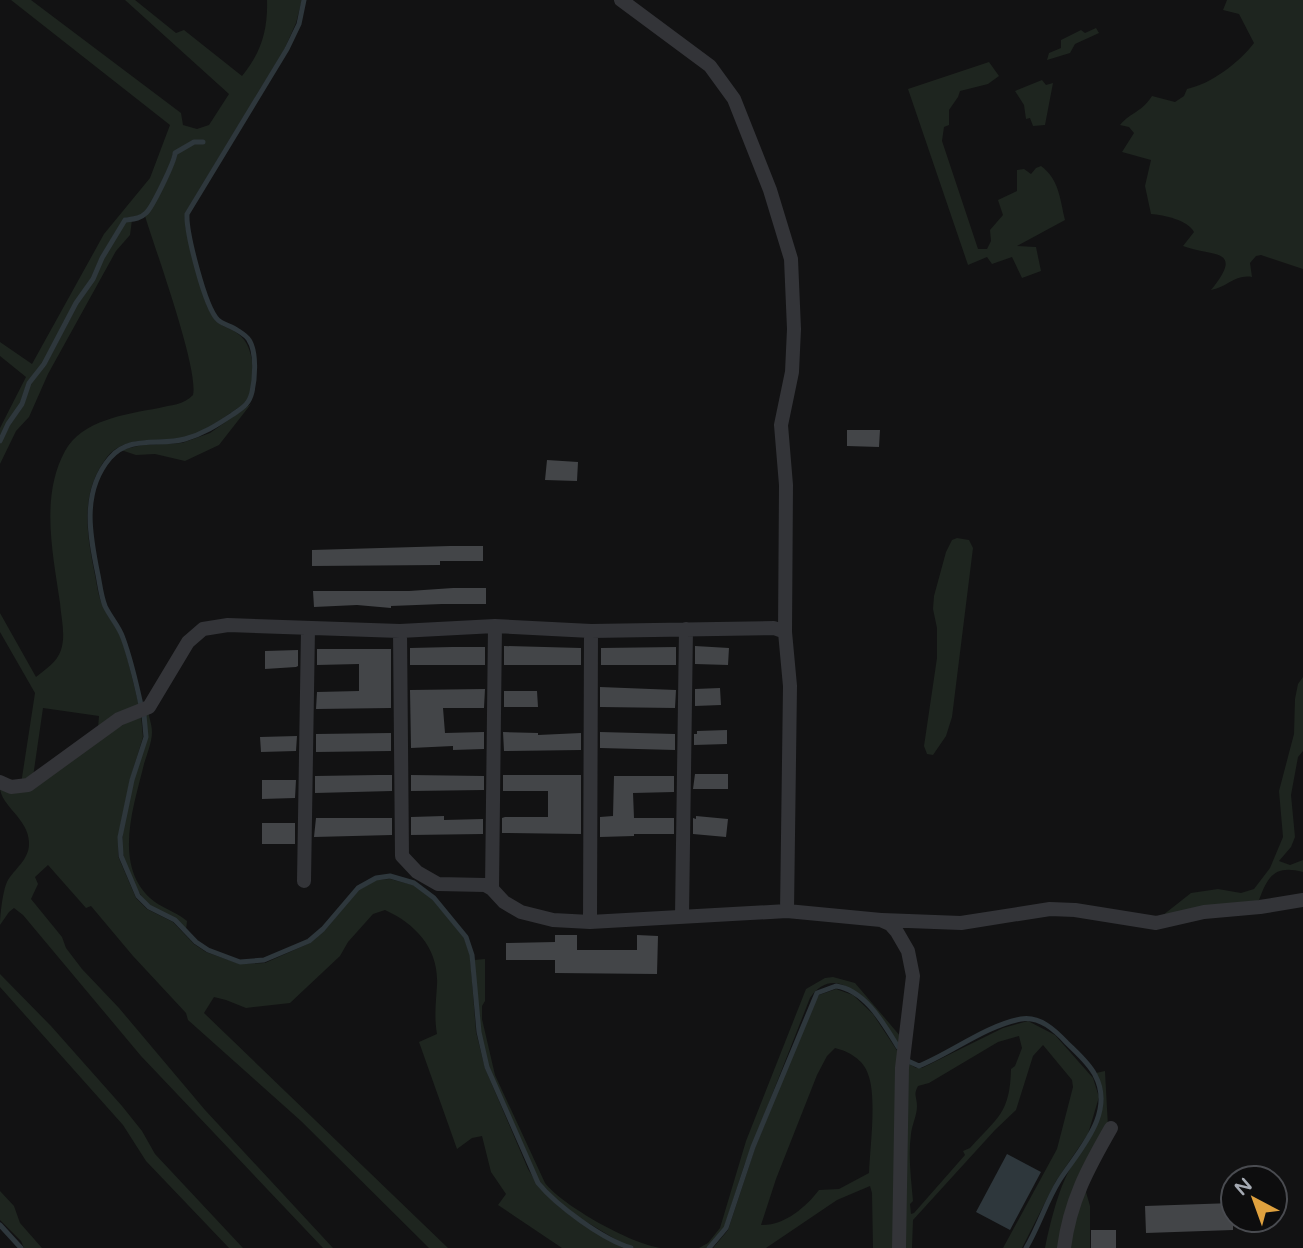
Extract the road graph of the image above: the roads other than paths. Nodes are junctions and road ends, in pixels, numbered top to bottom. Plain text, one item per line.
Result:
1 (621, 0) edge
2 (495, 626) junction
3 (308, 629) junction
4 (686, 629) junction
5 (400, 631) junction
6 (591, 631) junction
7 (785, 632) junction
8 (0, 782) edge
9 (304, 881) dead end
10 (492, 889) junction
11 (1303, 900) edge
12 (787, 911) junction
13 (682, 916) junction
14 (881, 920) junction
15 (590, 922) junction
16 (1111, 1128) dead end
17 (899, 1248) edge
18 (1064, 1248) edge

1 - 7 street
2 - 5 street
2 - 6 street
2 - 10 street
3 - 5 street
3 - 8 street
3 - 9 street
4 - 6 street
4 - 7 street
4 - 13 street
5 - 10 street
6 - 15 street
7 - 12 street
10 - 15 street
11 - 14 street
12 - 13 street
12 - 14 street
13 - 15 street
14 - 17 street
16 - 18 street

